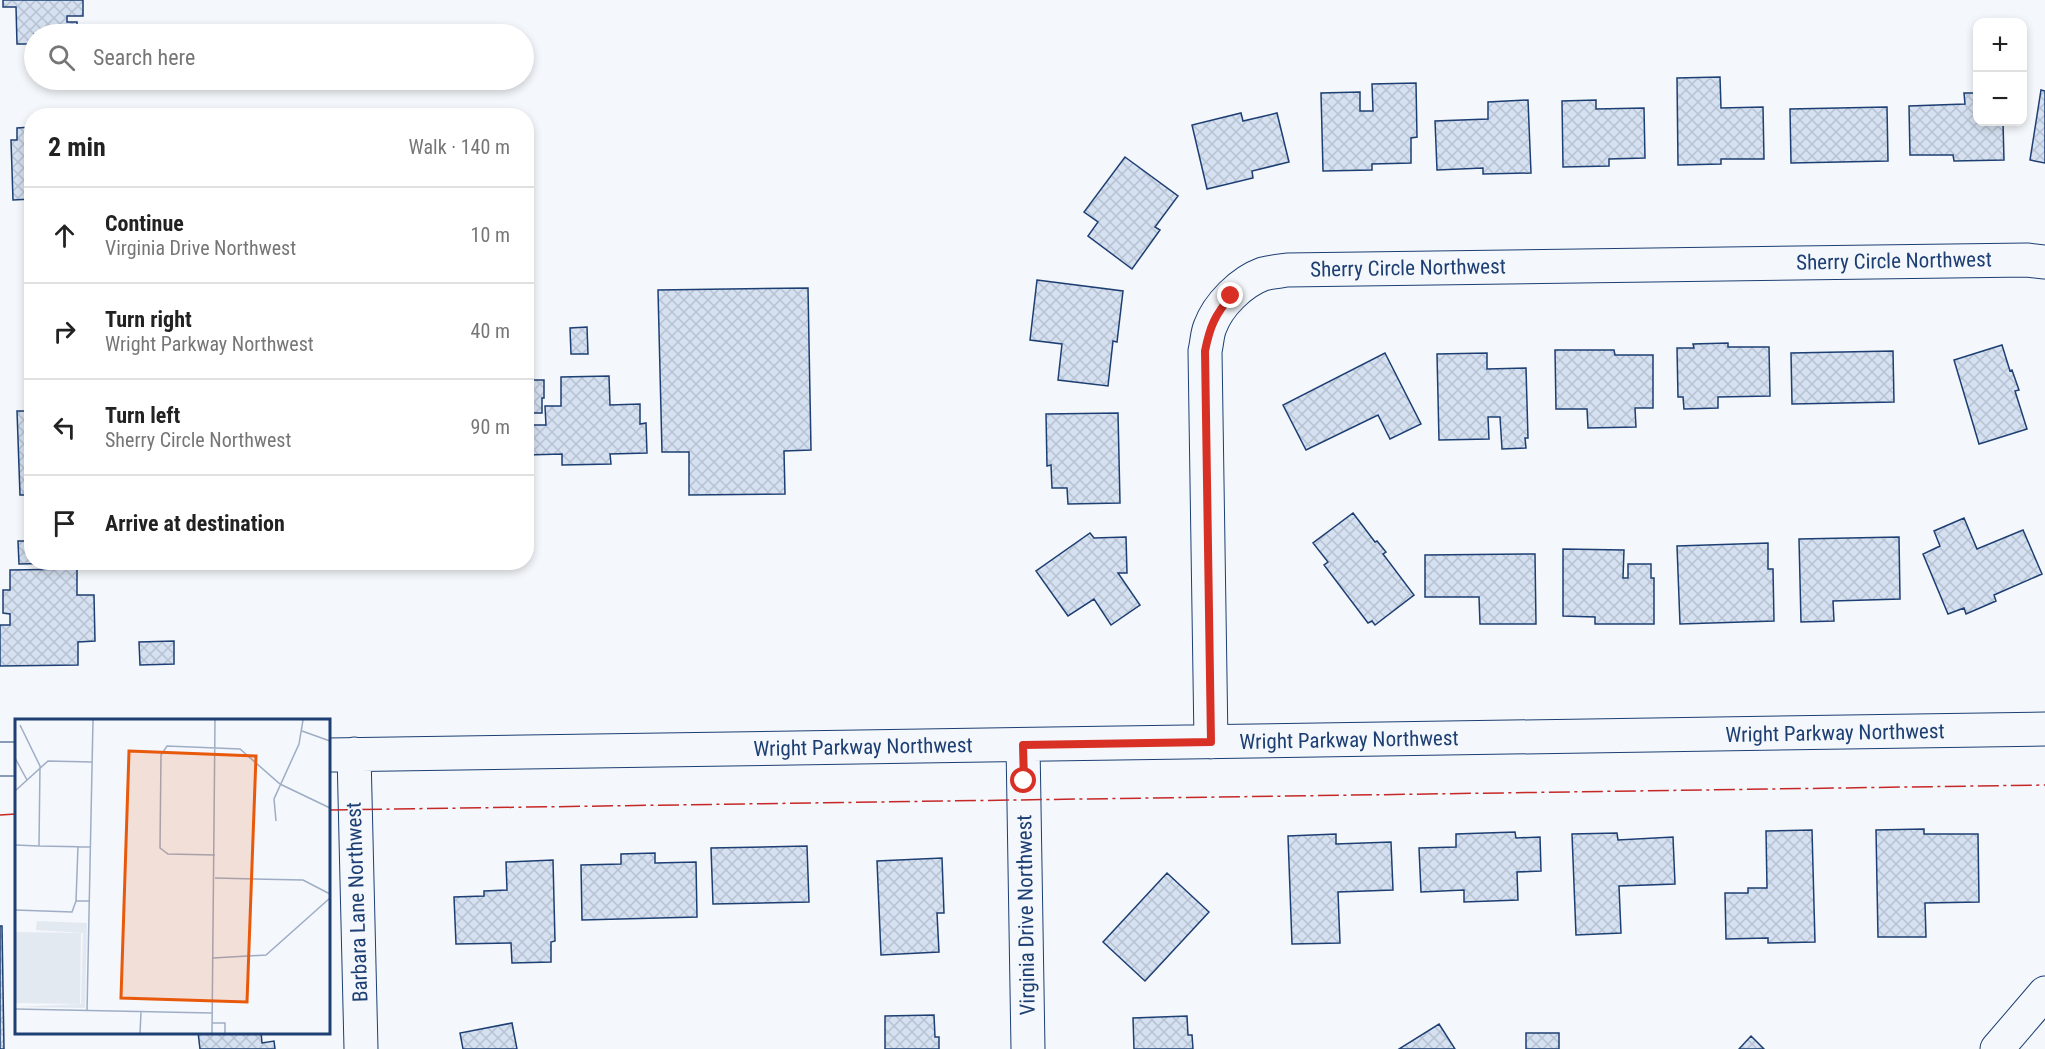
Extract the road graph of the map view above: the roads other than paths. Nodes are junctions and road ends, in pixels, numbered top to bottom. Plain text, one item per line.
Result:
1 (2045, 262) edge
2 (2045, 729) edge
3 (1211, 742) junction
4 (1023, 745) junction
5 (341, 754) edge
6 (2045, 993) edge
7 (361, 1049) edge
8 (1028, 1049) edge
9 (1997, 1049) edge

1 - 3 street, Sherry Circle Northwest
2 - 3 street, Wright Parkway Northwest
3 - 4 street, Wright Parkway Northwest
4 - 5 street, Wright Parkway Northwest
4 - 8 street, Virginia Drive Northwest
5 - 7 street, Barbara Lane Northwest
6 - 9 street

